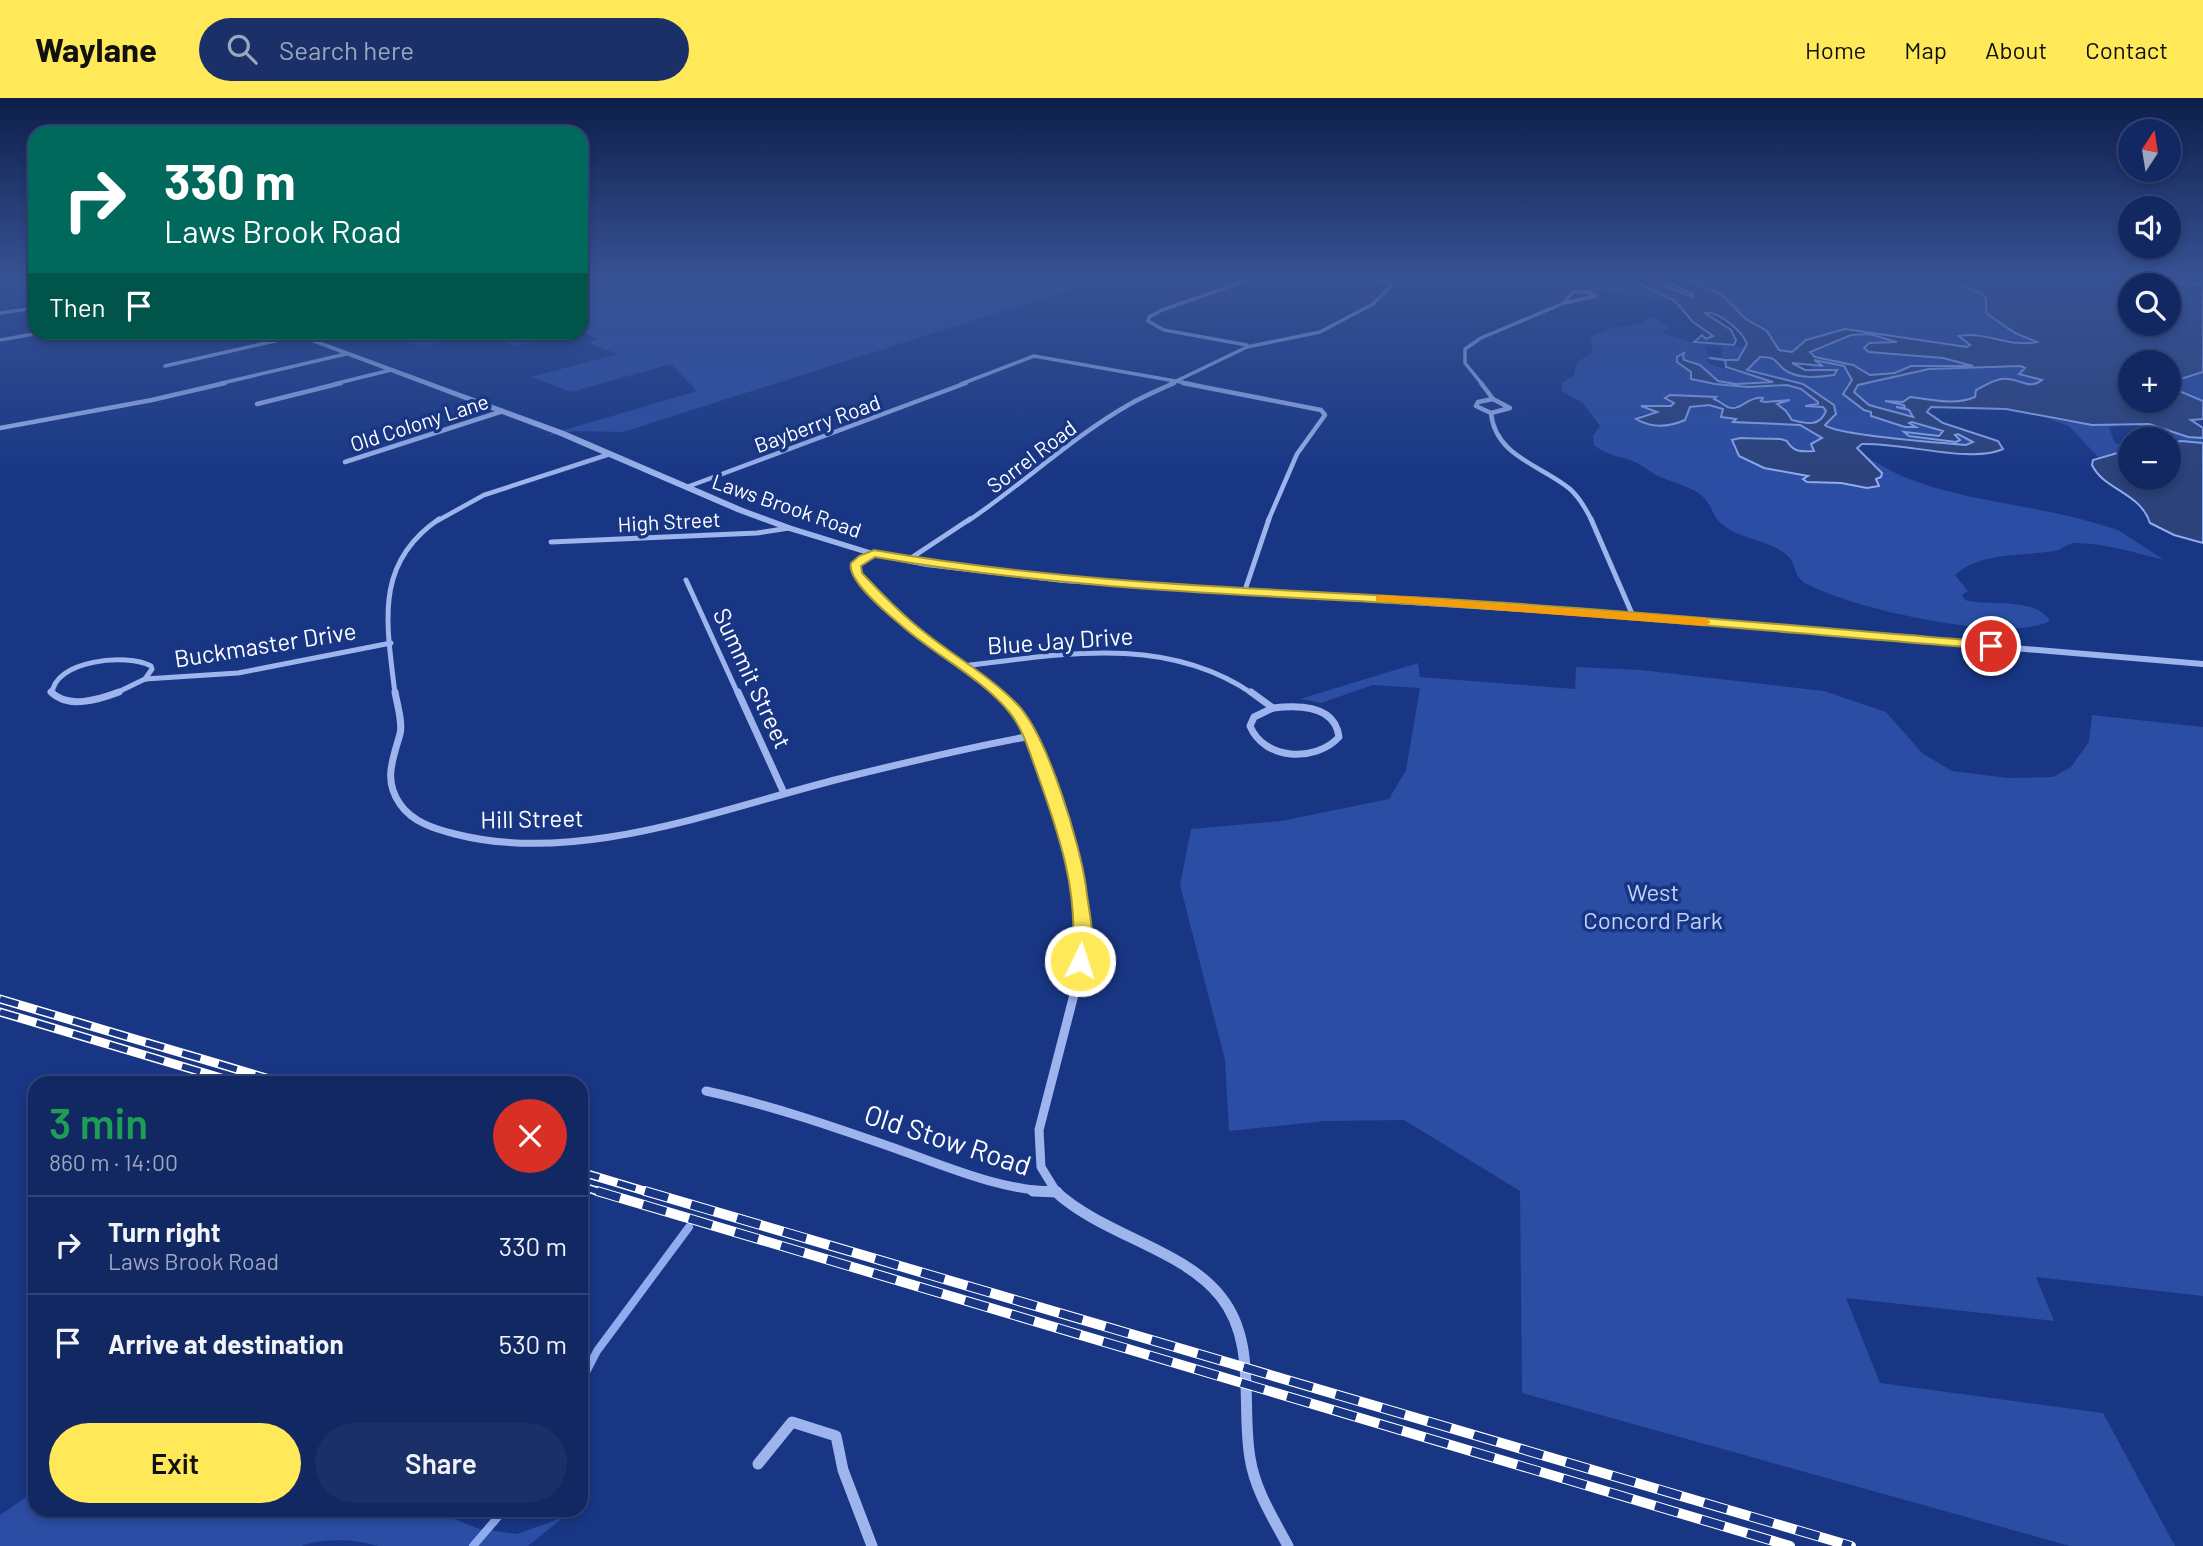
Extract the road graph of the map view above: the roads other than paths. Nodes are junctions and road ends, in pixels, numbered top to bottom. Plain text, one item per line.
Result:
1 (264, 344) edge
2 (318, 344) edge
3 (1238, 344) edge
4 (1263, 344) edge
5 (1473, 344) edge
6 (1251, 346) junction
7 (346, 354) junction
8 (165, 366) dead end
9 (391, 370) junction
10 (1175, 381) junction
11 (1493, 399) junction
12 (257, 404) dead end
13 (503, 411) junction
14 (1491, 413) junction
15 (0, 428) edge
16 (610, 454) junction
17 (345, 462) dead end
18 (687, 487) junction
19 (789, 528) junction
20 (551, 542) dead end
21 (874, 554) junction
22 (908, 560) junction
23 (686, 580) dead end
24 (1245, 590) junction
25 (1633, 616) junction
26 (391, 643) junction
27 (2203, 664) edge
28 (963, 666) junction
29 (145, 679) junction
30 (1273, 708) junction
31 (1031, 736) junction
32 (784, 793) junction
33 (706, 1091) dead end
34 (1057, 1192) junction
35 (758, 1464) dead end
36 (872, 1546) edge
37 (1288, 1546) edge

1 - 8 street
2 - 7 street, Laws Brook Road
3 - 6 street
4 - 6 street
5 - 11 street
6 - 10 street, Sorrel Road
7 - 9 street, Laws Brook Road
7 - 15 street
9 - 12 street
9 - 13 street, Laws Brook Road
10 - 18 street, Bayberry Road
10 - 22 street, Sorrel Road
10 - 24 street
11 - 14 street
11 - 14 street
13 - 16 street, Laws Brook Road
13 - 17 street, Old Colony Lane
14 - 25 street
16 - 18 street, Laws Brook Road
16 - 26 street, Hill Street
18 - 19 street, Laws Brook Road
19 - 20 street, High Street
19 - 21 street, Laws Brook Road
21 - 22 street, Laws Brook Road
21 - 28 street
22 - 24 street, Laws Brook Road
23 - 32 street, Summit Street
24 - 25 street, Laws Brook Road
25 - 27 street, Laws Brook Road
26 - 29 street, Buckmaster Drive
26 - 32 street, Hill Street
28 - 30 street, Blue Jay Drive
28 - 31 street
29 - 29 street, Buckmaster Drive
30 - 30 street
31 - 32 street, Hill Street
31 - 34 street
33 - 34 street, Old Stow Road
34 - 37 street, Old Stow Road
35 - 36 street

